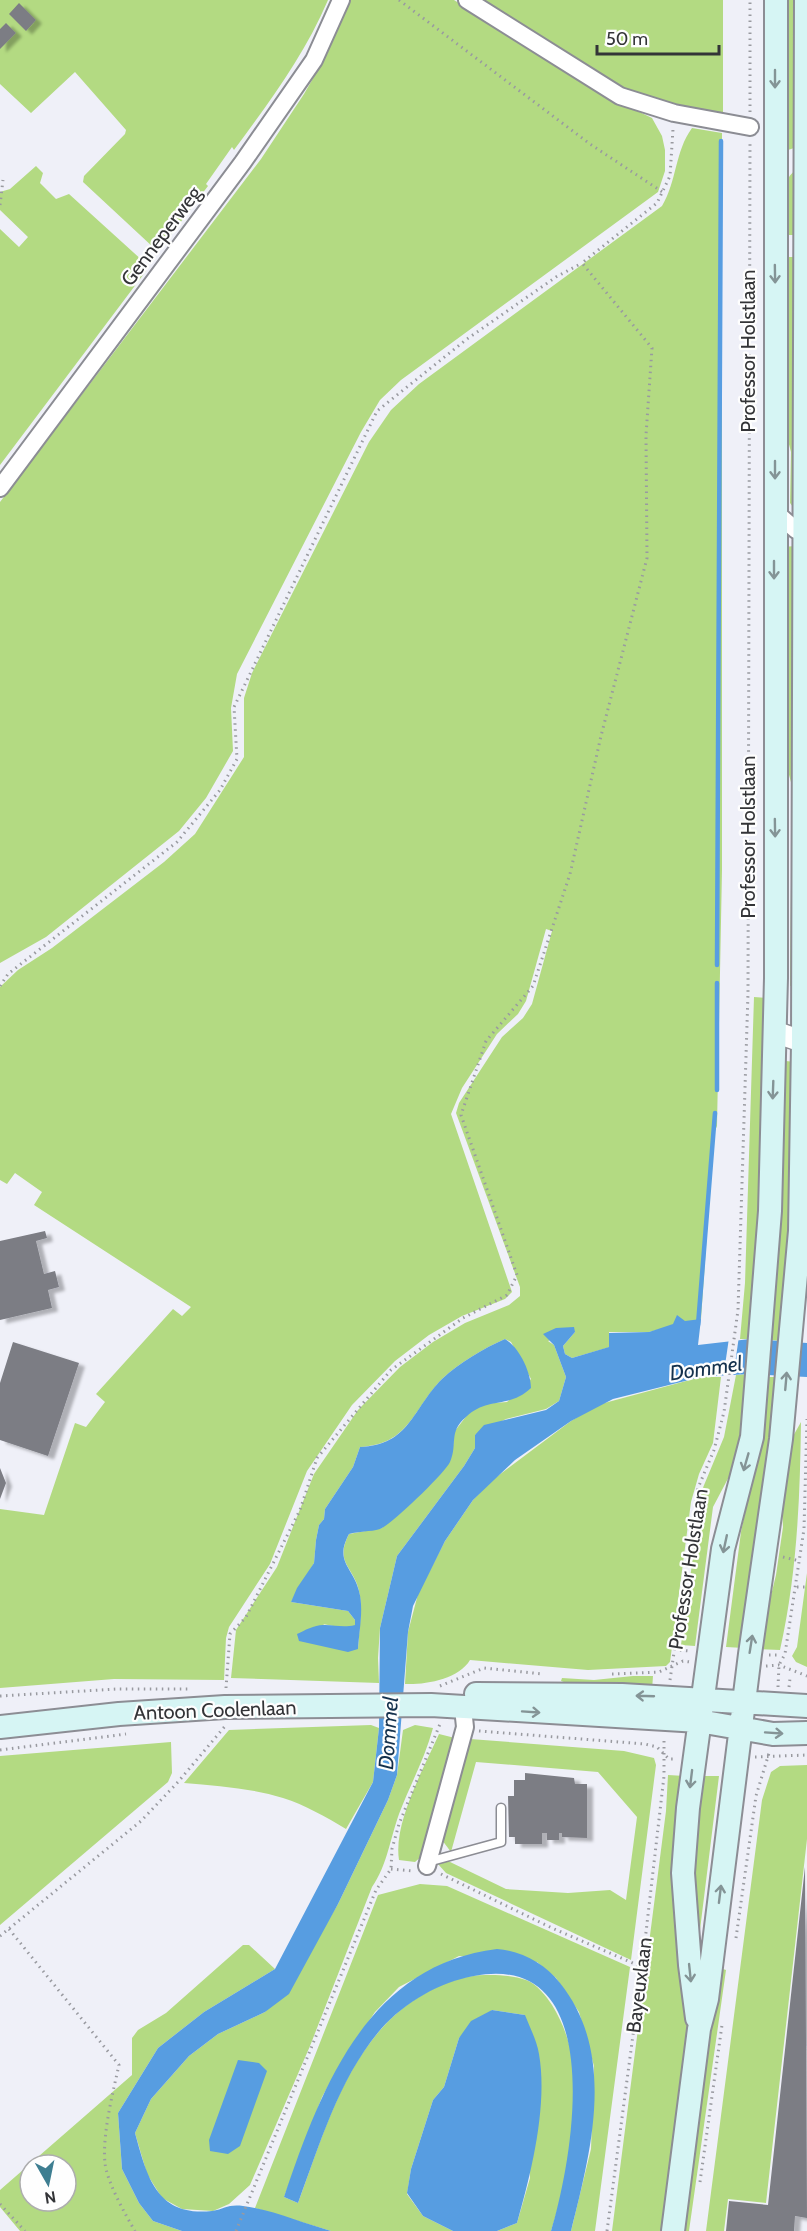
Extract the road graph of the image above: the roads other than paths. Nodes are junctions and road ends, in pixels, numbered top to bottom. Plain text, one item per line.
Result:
1 (341, 0) edge
2 (467, 0) edge
3 (776, 0) edge
4 (806, 0) edge
5 (750, 127) road end
6 (806, 162) edge
7 (775, 164) junction
8 (0, 488) edge
9 (774, 511) junction
10 (805, 533) edge
11 (775, 1032) junction
12 (805, 1034) edge
13 (744, 1702) junction
14 (807, 1706) edge
15 (701, 1710) junction
16 (427, 1712) junction
17 (464, 1718) junction
18 (0, 1727) edge
19 (741, 1727) junction
20 (807, 1733) edge
21 (501, 1808) dead end
22 (427, 1864) joint
23 (699, 2029) junction
24 (673, 2231) edge

1 - 8 street, Genneperweg
2 - 5 street
3 -> 7 main road, Professor Holstlaan
4 - 6 main road
6 - 7 street
6 - 10 main road
7 -> 9 main road, Professor Holstlaan
9 - 10 street
9 -> 11 main road, Professor Holstlaan
10 - 12 main road
11 - 12 street
11 -> 15 main road, Professor Holstlaan
13 -> 12 main road
13 - 14 main road, Antoon Coolenlaan
13 - 15 main road, Antoon Coolenlaan
13 - 19 main road
15 -> 16 main road, Antoon Coolenlaan
17 -> 15 main road, Antoon Coolenlaan
15 - 19 main road, Antoon Coolenlaan
15 -> 23 main road
16 - 17 main road, Antoon Coolenlaan
16 - 18 main road, Antoon Coolenlaan
17 - 22 street
19 -> 20 main road, Antoon Coolenlaan
23 -> 19 main road
21 - 22 lane
23 - 24 main road

